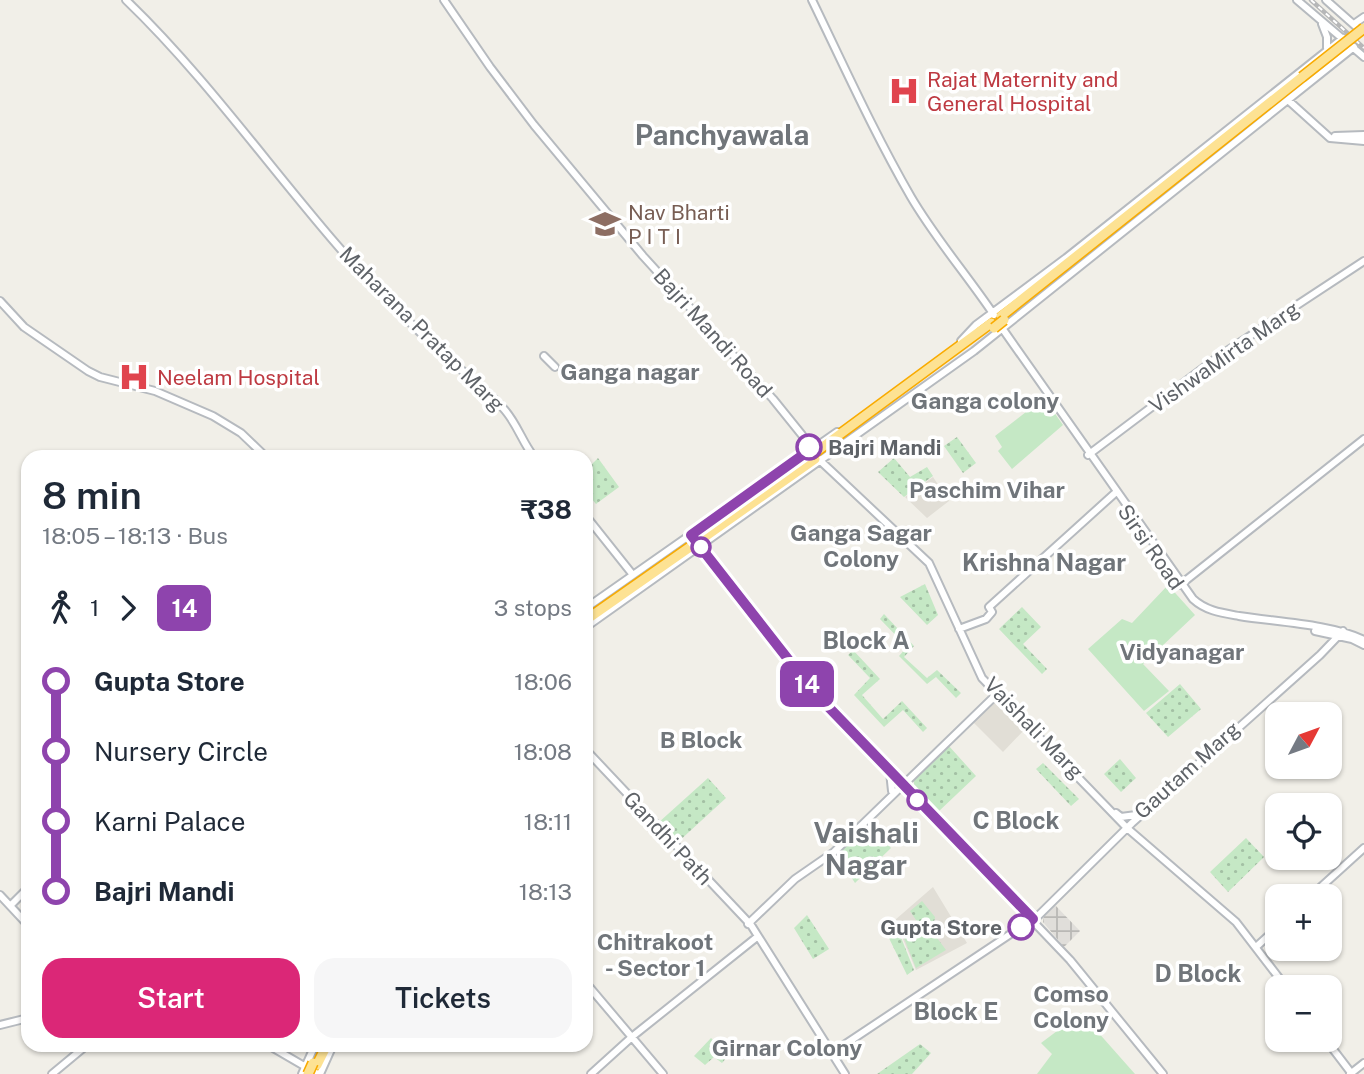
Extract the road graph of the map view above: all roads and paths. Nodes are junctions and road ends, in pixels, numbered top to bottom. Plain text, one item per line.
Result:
1 (126, 0) edge
2 (442, 0) edge
3 (814, 0) edge
4 (1297, 0) edge
5 (1326, 0) edge
6 (1364, 17) edge
7 (1321, 22) junction
8 (1354, 24) junction
9 (1364, 26) edge
10 (1364, 34) edge
11 (1343, 37) junction
12 (1331, 46) junction
13 (1354, 47) junction
14 (1344, 56) junction
15 (1364, 57) edge
16 (1303, 79) junction
17 (1292, 99) junction
18 (1361, 138) edge
19 (1364, 263) edge
20 (0, 303) edge
21 (988, 306) junction
22 (995, 323) junction
23 (1009, 339) junction
24 (544, 356) dead end
25 (555, 367) dead end
26 (240, 434) junction
27 (803, 438) junction
28 (1364, 441) edge
29 (257, 450) edge
30 (529, 450) edge
31 (815, 454) junction
32 (1089, 456) junction
33 (1114, 494) junction
34 (593, 525) edge
35 (695, 541) junction
36 (633, 575) junction
37 (1181, 586) junction
38 (593, 603) edge
39 (593, 609) edge
40 (593, 615) edge
41 (593, 621) edge
42 (960, 629) junction
43 (1339, 633) junction
44 (1364, 642) edge
45 (996, 692) junction
46 (593, 757) edge
47 (890, 771) junction
48 (909, 776) junction
49 (902, 783) junction
50 (893, 792) junction
51 (913, 796) junction
52 (1115, 814) junction
53 (1137, 816) junction
54 (1127, 826) junction
55 (1119, 833) junction
56 (1137, 836) junction
57 (1364, 848) edge
58 (1324, 884) edge
59 (0, 895) edge
60 (21, 895) edge
61 (10, 905) junction
62 (21, 917) edge
63 (1032, 917) junction
64 (750, 923) junction
65 (757, 936) junction
66 (1265, 939) edge
67 (1257, 946) junction
68 (1279, 975) edge
69 (593, 991) edge
70 (1112, 1007) junction
71 (21, 1020) edge
72 (0, 1025) edge
73 (633, 1036) junction
74 (833, 1049) junction
75 (79, 1052) edge
76 (281, 1052) edge
77 (314, 1052) edge
78 (319, 1052) edge
79 (323, 1052) edge
80 (327, 1052) edge
81 (1337, 1052) edge
82 (1364, 1065) edge
83 (313, 1070) edge
84 (1353, 1073) edge
85 (52, 1074) edge
86 (302, 1074) edge
87 (591, 1074) edge
88 (663, 1074) edge
89 (845, 1074) edge
90 (1165, 1074) edge

1 - 30 street, Maharana Pratap Marg
2 - 27 street, Bajri Mandi Road
2 - 27 street
3 - 21 street, Sirsi Road
4 - 7 street
5 - 8 street
6 - 8 street
6 - 9 street
7 - 11 street
7 - 12 street
8 - 10 street
9 - 16 highway, bridge
10 - 16 highway, bridge
11 - 12 street
11 - 13 street
12 - 14 street
12 - 22 street
13 - 14 street
13 - 15 street
14 - 17 street
16 - 22 highway
17 - 18 street
17 - 18 street
17 - 22 street
19 - 32 street, VishwaMirta Marg
20 - 26 street
20 - 26 street
21 - 22 street, Sirsi Road
21 - 22 street
22 - 23 street, Sirsi Road
22 - 23 street
22 - 31 highway
23 - 32 street, Sirsi Road
24 - 25 street
26 - 29 street
27 - 31 street, Bajri Mandi Road
28 - 37 street
31 - 35 highway
31 - 42 street, Vaishali Marg
32 - 33 street, Sirsi Road
32 - 37 street, Sirsi Road
33 - 37 street, Sirsi Road
33 - 42 street
34 - 36 street
35 - 36 street
35 - 39 highway
35 - 40 highway
35 - 41 street
35 - 47 street
36 - 38 street
37 - 43 street, Sirsi Road
42 - 45 street, Vaishali Marg
43 - 44 street, Sirsi Road
43 - 53 street, Gautam Marg
45 - 48 street
45 - 52 street, Vaishali Marg
46 - 64 street, Gandhi Path
47 - 48 street
47 - 49 street
47 - 50 street
48 - 49 street
48 - 51 street
49 - 50 street
49 - 51 street
50 - 51 street
50 - 64 street
51 - 63 street
52 - 53 street
52 - 54 street, Vaishali Marg
52 - 55 street
53 - 54 street, Gautam Marg
53 - 56 street
54 - 55 street, Gautam Marg
54 - 56 street, Vaishali Marg
55 - 56 street
55 - 63 street, Gautam Marg
56 - 67 street, Vaishali Marg
57 - 58 street
59 - 61 street
60 - 61 street
61 - 62 street
63 - 70 street
63 - 70 street
63 - 74 street
63 - 74 street
64 - 65 street, Gandhi Path
65 - 73 street
65 - 74 street, Gandhi Path
66 - 67 street
67 - 68 street, Vaishali Marg
69 - 73 street
70 - 90 street
71 - 72 street
73 - 87 street
73 - 88 street
74 - 89 street, Gandhi Path
75 - 85 street
76 - 83 street
77 - 83 street
78 - 83 highway
79 - 83 highway
80 - 83 street
81 - 84 street
82 - 84 street
83 - 86 street

